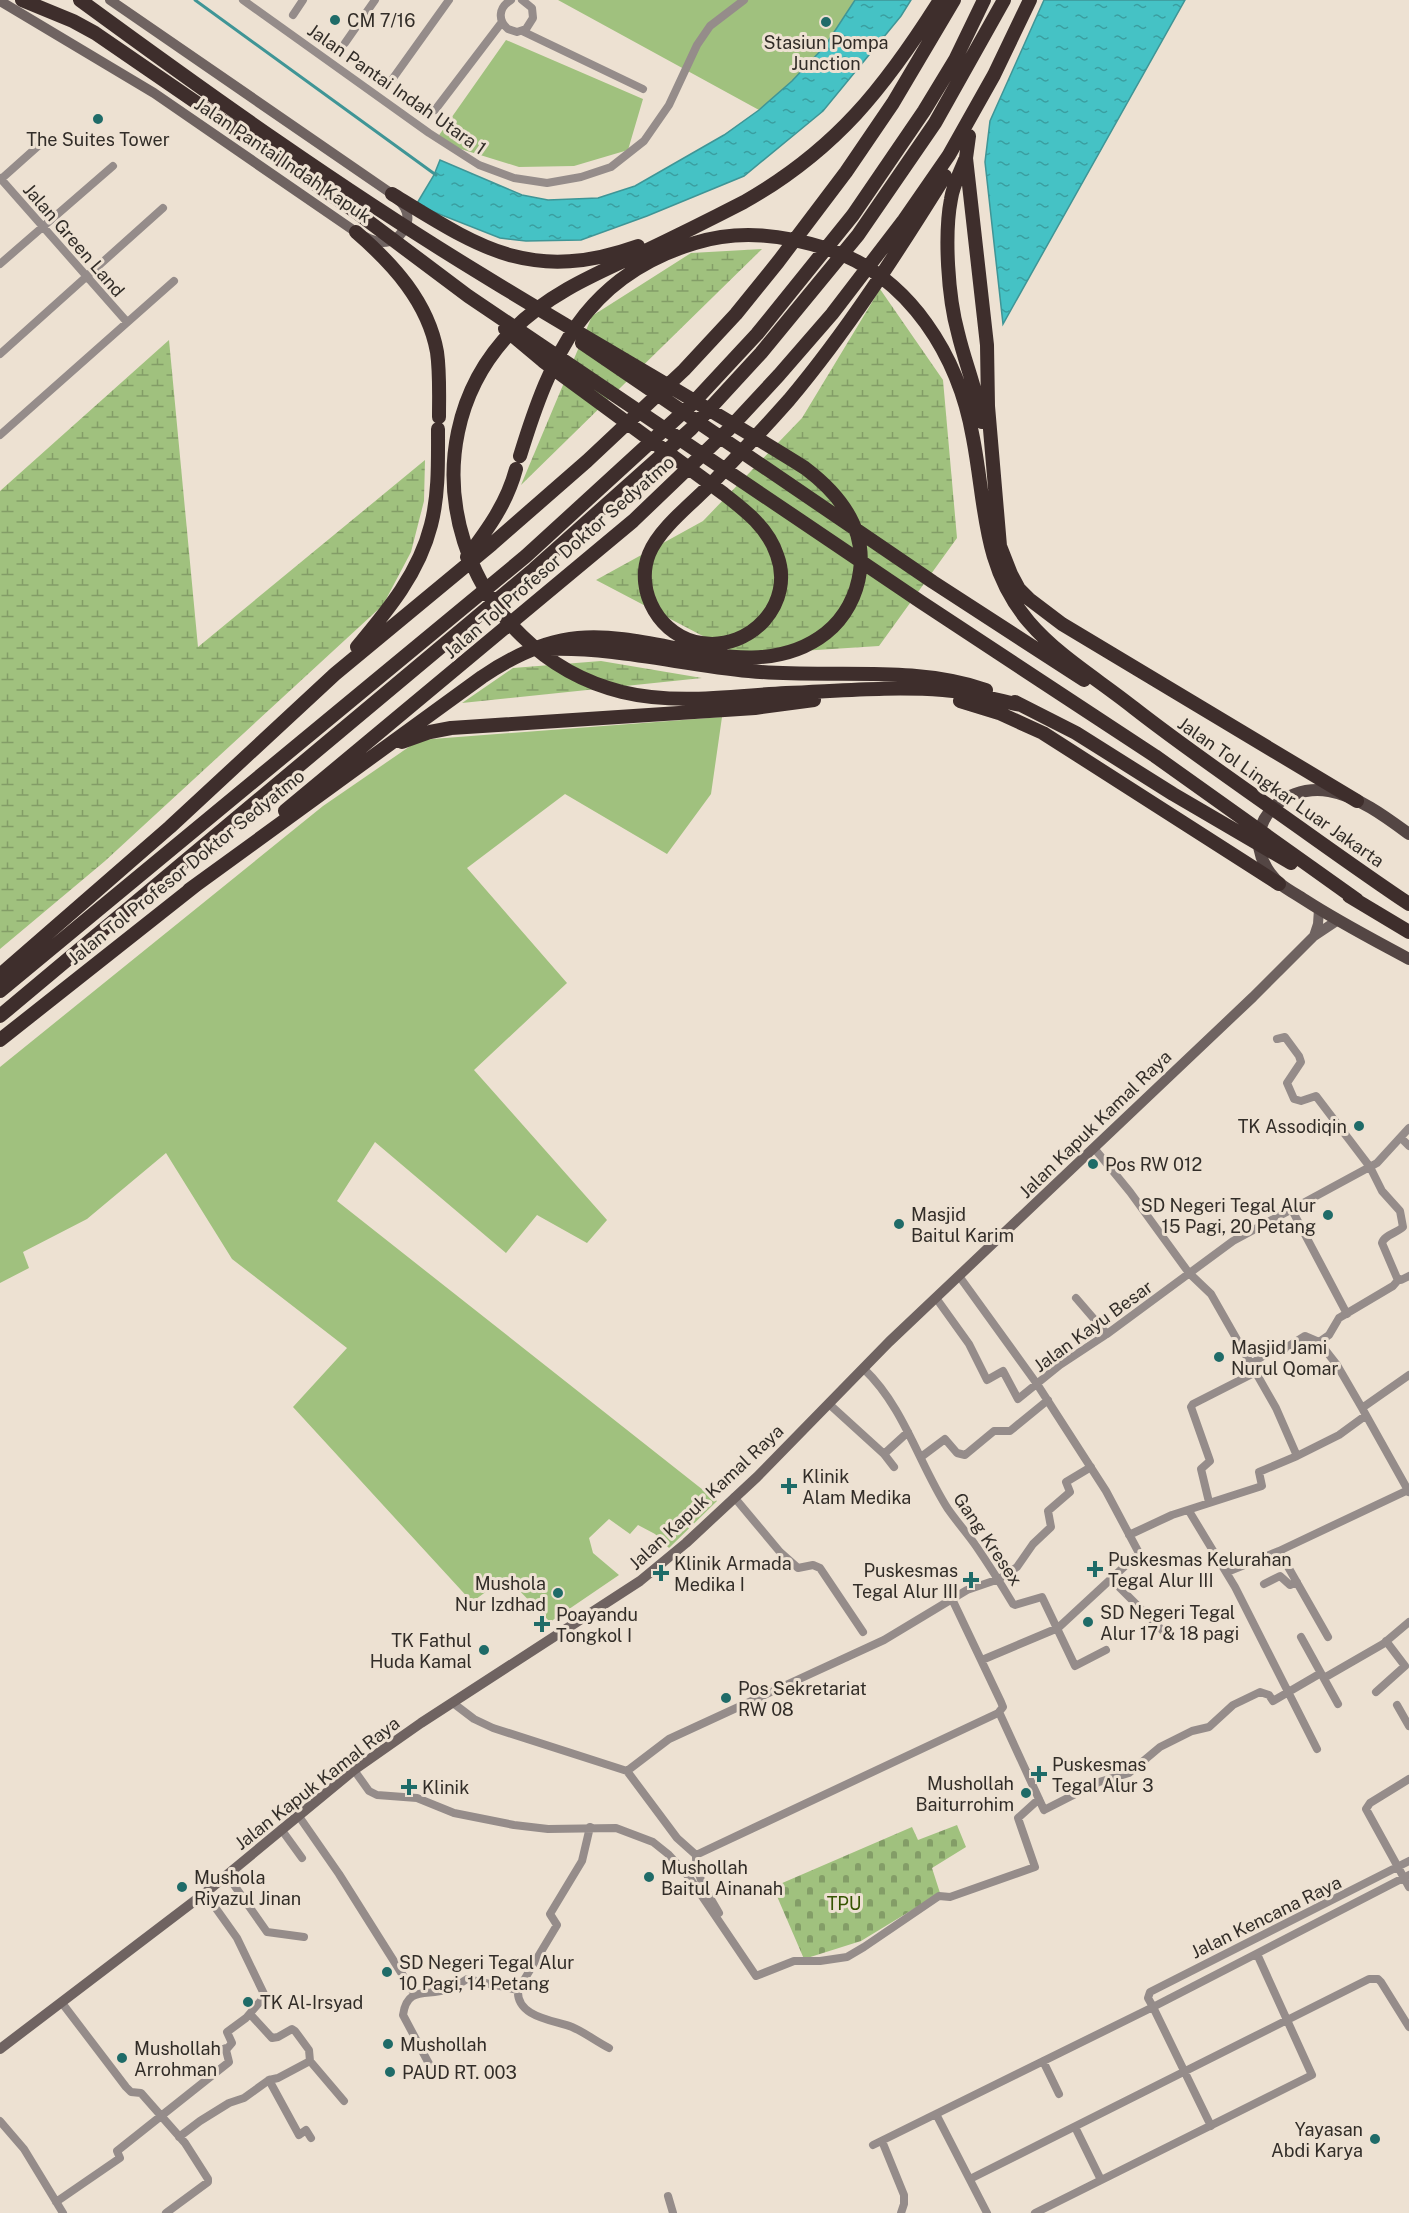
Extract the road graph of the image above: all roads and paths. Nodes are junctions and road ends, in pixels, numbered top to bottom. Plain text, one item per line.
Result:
1 (22, 0) edge
2 (80, 0) edge
3 (110, 0) edge
4 (243, 0) edge
5 (303, 0) edge
6 (375, 0) edge
7 (449, 0) edge
8 (522, 0) edge
9 (744, 0) edge
10 (940, 0) edge
11 (954, 0) edge
12 (984, 0) edge
13 (1004, 0) edge
14 (1030, 0) edge
15 (0, 1) edge
16 (504, 2) edge
17 (293, 15) dead end
18 (502, 22) junction
19 (522, 31) junction
20 (345, 43) dead end
21 (994, 75) junction
22 (390, 81) dead end
23 (643, 89) dead end
24 (435, 110) dead end
25 (969, 136) junction
26 (46, 139) dead end
27 (966, 158) junction
28 (113, 166) dead end
29 (0, 179) edge
30 (392, 194) junction
31 (360, 206) junction
32 (163, 207) dead end
33 (725, 212) junction
34 (42, 228) junction
35 (356, 232) junction
36 (0, 264) edge
37 (482, 275) junction
38 (85, 276) junction
39 (174, 281) dead end
40 (468, 296) junction
41 (127, 322) junction
42 (0, 354) edge
43 (0, 435) edge
44 (992, 556) junction
45 (455, 573) junction
46 (531, 651) junction
47 (335, 674) junction
48 (864, 690) junction
49 (924, 690) junction
50 (1021, 705) junction
51 (1162, 730) junction
52 (384, 750) junction
53 (1357, 801) junction
54 (1407, 829) edge
55 (1280, 884) junction
56 (189, 890) junction
57 (1356, 900) junction
58 (1409, 904) edge
59 (1319, 909) junction
60 (1338, 920) junction
61 (1409, 932) edge
62 (1314, 936) junction
63 (1409, 959) edge
64 (0, 975) edge
65 (0, 992) edge
66 (0, 1016) edge
67 (5, 1036) edge
68 (1277, 1040) dead end
69 (1409, 1128) edge
70 (1401, 1138) junction
71 (1409, 1146) edge
72 (1094, 1148) junction
73 (1370, 1167) junction
74 (1292, 1210) junction
75 (1189, 1273) junction
76 (959, 1276) junction
77 (1409, 1276) edge
78 (1399, 1279) junction
79 (936, 1298) junction
80 (1076, 1298) dead end
81 (1347, 1314) junction
82 (1107, 1334) junction
83 (1319, 1342) junction
84 (1253, 1368) junction
85 (864, 1369) junction
86 (1409, 1375) edge
87 (1037, 1384) junction
88 (1048, 1400) junction
89 (829, 1404) junction
90 (1364, 1412) junction
91 (908, 1432) junction
92 (884, 1454) junction
93 (1297, 1456) junction
94 (921, 1457) junction
95 (894, 1467) dead end
96 (1091, 1467) junction
97 (1408, 1491) edge
98 (734, 1497) junction
99 (1209, 1502) junction
100 (1189, 1511) junction
101 (1130, 1535) junction
102 (1279, 1551) junction
103 (1227, 1572) junction
104 (999, 1579) junction
105 (1111, 1579) junction
106 (1297, 1582) junction
107 (1264, 1584) dead end
108 (952, 1599) junction
109 (1409, 1622) edge
110 (1058, 1628) junction
111 (863, 1632) dead end
112 (1164, 1632) dead end
113 (1301, 1637) dead end
114 (1328, 1637) dead end
115 (1386, 1641) junction
116 (1106, 1650) dead end
117 (982, 1660) junction
118 (1322, 1676) junction
119 (1288, 1692) junction
120 (1376, 1692) dead end
121 (453, 1703) junction
122 (1338, 1704) dead end
123 (1397, 1705) dead end
124 (996, 1714) dead end
125 (1409, 1726) edge
126 (1317, 1749) dead end
127 (354, 1770) junction
128 (627, 1771) junction
129 (1409, 1779) edge
130 (1039, 1799) junction
131 (298, 1815) junction
132 (590, 1827) junction
133 (281, 1829) junction
134 (696, 1855) junction
135 (302, 1858) dead end
136 (1409, 1861) edge
137 (1398, 1868) junction
138 (227, 1875) junction
139 (1406, 1877) edge
140 (1409, 1887) edge
141 (205, 1893) junction
142 (732, 1931) dead end
143 (304, 1937) dead end
144 (1257, 1954) junction
145 (518, 1990) junction
146 (414, 1993) junction
147 (62, 2003) junction
148 (1153, 2007) junction
149 (250, 2014) junction
150 (1288, 2020) junction
151 (1409, 2027) edge
152 (226, 2048) junction
153 (0, 2049) edge
154 (609, 2049) dead end
155 (215, 2052) dead end
156 (310, 2061) junction
157 (1042, 2061) junction
158 (1185, 2072) junction
159 (435, 2075) dead end
160 (268, 2080) junction
161 (1059, 2094) dead end
162 (344, 2101) dead end
163 (936, 2114) junction
164 (161, 2116) junction
165 (0, 2121) edge
166 (1211, 2126) junction
167 (1075, 2127) junction
168 (179, 2137) junction
169 (311, 2138) dead end
170 (882, 2141) junction
171 (873, 2145) dead end
172 (970, 2179) junction
173 (1101, 2180) junction
174 (668, 2196) dead end
175 (56, 2202) junction
176 (63, 2213) edge
177 (166, 2213) edge
178 (674, 2213) edge
179 (900, 2213) edge
180 (987, 2213) edge
181 (1035, 2213) edge

1 - 31 highway
2 - 31 highway
3 - 30 main road, Jalan Pantai Indah Kapuk
4 - 9 street, Jalan Pantai Indah Utara 1
5 - 17 street
6 - 20 street
7 - 22 street
8 - 19 street
10 - 33 highway
11 - 45 highway, Jalan Tol Profesor Doktor Sedyatmo
12 - 65 highway, Jalan Tol Profesor Doktor Sedyatmo
13 - 66 highway, Jalan Tol Profesor Doktor Sedyatmo
14 - 21 highway, Jalan Tol Profesor Doktor Sedyatmo
15 - 35 main road, Jalan Pantai Indah Kapuk
16 - 18 street
18 - 19 street
18 - 24 street
19 - 23 street
21 - 25 highway
21 - 56 highway, Jalan Tol Profesor Doktor Sedyatmo
25 - 27 highway
25 - 40 highway
26 - 29 street
27 - 44 highway
27 - 53 highway
28 - 34 street
29 - 34 street, Jalan Green Land
30 - 33 highway
30 - 35 main road, Jalan Pantai Indah Kapuk
31 - 37 highway
31 - 40 highway
32 - 38 street
33 - 48 highway
34 - 36 street
34 - 38 street, Jalan Green Land
35 - 47 highway
37 - 46 highway
37 - 51 highway
38 - 41 street, Jalan Green Land
38 - 42 street
39 - 41 street
40 - 57 highway
41 - 43 street
44 - 45 highway
44 - 51 highway
45 - 47 highway, Jalan Tol Profesor Doktor Sedyatmo
46 - 50 highway
46 - 52 highway
47 - 64 highway, Jalan Tol Profesor Doktor Sedyatmo
48 - 49 highway
48 - 52 highway
49 - 50 highway
49 - 55 highway
50 - 57 highway
51 - 58 highway, Jalan Tol Lingkar Luar Jakarta
52 - 56 highway
53 - 54 main road
53 - 55 main road
55 - 59 main road
56 - 67 highway, Jalan Tol Profesor Doktor Sedyatmo
57 - 61 highway
59 - 60 main road
59 - 62 main road
60 - 62 main road, Jalan Kapuk Kamal Raya
60 - 63 main road
62 - 72 main road, Jalan Kapuk Kamal Raya
68 - 73 street
69 - 70 street, Jalan Kayu Besar
70 - 71 street
70 - 73 street, Jalan Kayu Besar
72 - 75 street
72 - 76 main road, Jalan Kapuk Kamal Raya
73 - 74 street, Jalan Kayu Besar
73 - 78 street
74 - 75 street, Jalan Kayu Besar
74 - 81 street
75 - 82 street, Jalan Kayu Besar
75 - 84 street
76 - 79 main road, Jalan Kapuk Kamal Raya
76 - 87 street
77 - 78 street
78 - 81 street
79 - 85 main road, Jalan Kapuk Kamal Raya
79 - 87 street
80 - 82 street
81 - 83 street
82 - 87 street, Jalan Kayu Besar
83 - 84 street
83 - 90 street
84 - 93 street
84 - 99 street
85 - 89 main road, Jalan Kapuk Kamal Raya
85 - 91 street, Gang Kresex
86 - 90 street
87 - 88 street, Jalan Kayu Besar
88 - 94 street
88 - 96 street, Jalan Kayu Besar
89 - 92 street
89 - 98 main road, Jalan Kapuk Kamal Raya
90 - 93 street
90 - 97 street
91 - 92 street
91 - 94 street, Gang Kresex
92 - 95 street
93 - 99 street
94 - 104 street, Gang Kresex
96 - 101 street, Jalan Kayu Besar
96 - 104 street
97 - 102 street
98 - 111 street
98 - 121 main road, Jalan Kapuk Kamal Raya
99 - 100 street
100 - 101 street
100 - 103 street
101 - 105 street
102 - 103 street
102 - 106 street
103 - 119 street
104 - 108 street
104 - 110 street, Gang Kresex
105 - 110 street
105 - 112 street
106 - 107 street
106 - 114 street
108 - 117 street
108 - 128 street
109 - 115 street
110 - 116 street, Gang Kresex
110 - 117 street
113 - 118 street
115 - 118 street
115 - 120 street
117 - 130 street
118 - 119 street
118 - 122 street
119 - 126 street
119 - 130 street
121 - 127 main road, Jalan Kapuk Kamal Raya
121 - 128 street
123 - 125 street
124 - 134 street
127 - 131 main road, Jalan Kapuk Kamal Raya
127 - 132 street
128 - 134 street
129 - 137 street
130 - 132 street
131 - 133 main road, Jalan Kapuk Kamal Raya
131 - 146 street
132 - 145 street
133 - 135 street
133 - 138 main road, Jalan Kapuk Kamal Raya
134 - 142 street
136 - 137 street, Jalan Kencana Raya
137 - 139 street
137 - 148 street, Jalan Kencana Raya
138 - 141 main road, Jalan Kapuk Kamal Raya
138 - 143 street
139 - 140 street
139 - 144 street, Jalan Kencana Raya
141 - 147 main road, Jalan Kapuk Kamal Raya
141 - 149 street
144 - 148 street, Jalan Kencana Raya
144 - 150 street
145 - 146 street
145 - 154 street
146 - 159 street
147 - 153 main road, Jalan Kapuk Kamal Raya
147 - 164 street
148 - 157 street, Jalan Kencana Raya
148 - 158 street
149 - 152 street
149 - 156 street
150 - 151 street
150 - 158 street
150 - 166 street
152 - 155 street
152 - 164 street
156 - 160 street
156 - 162 street
157 - 161 street
157 - 163 street, Jalan Kencana Raya
158 - 166 street
158 - 167 street
160 - 168 street
160 - 169 street
163 - 170 street, Jalan Kencana Raya
163 - 172 street
164 - 168 street
164 - 175 street
165 - 175 street
166 - 173 street
167 - 172 street
167 - 173 street
168 - 177 street
170 - 171 street, Jalan Kencana Raya
170 - 179 street
172 - 180 street
173 - 181 street
174 - 178 street
175 - 176 street

